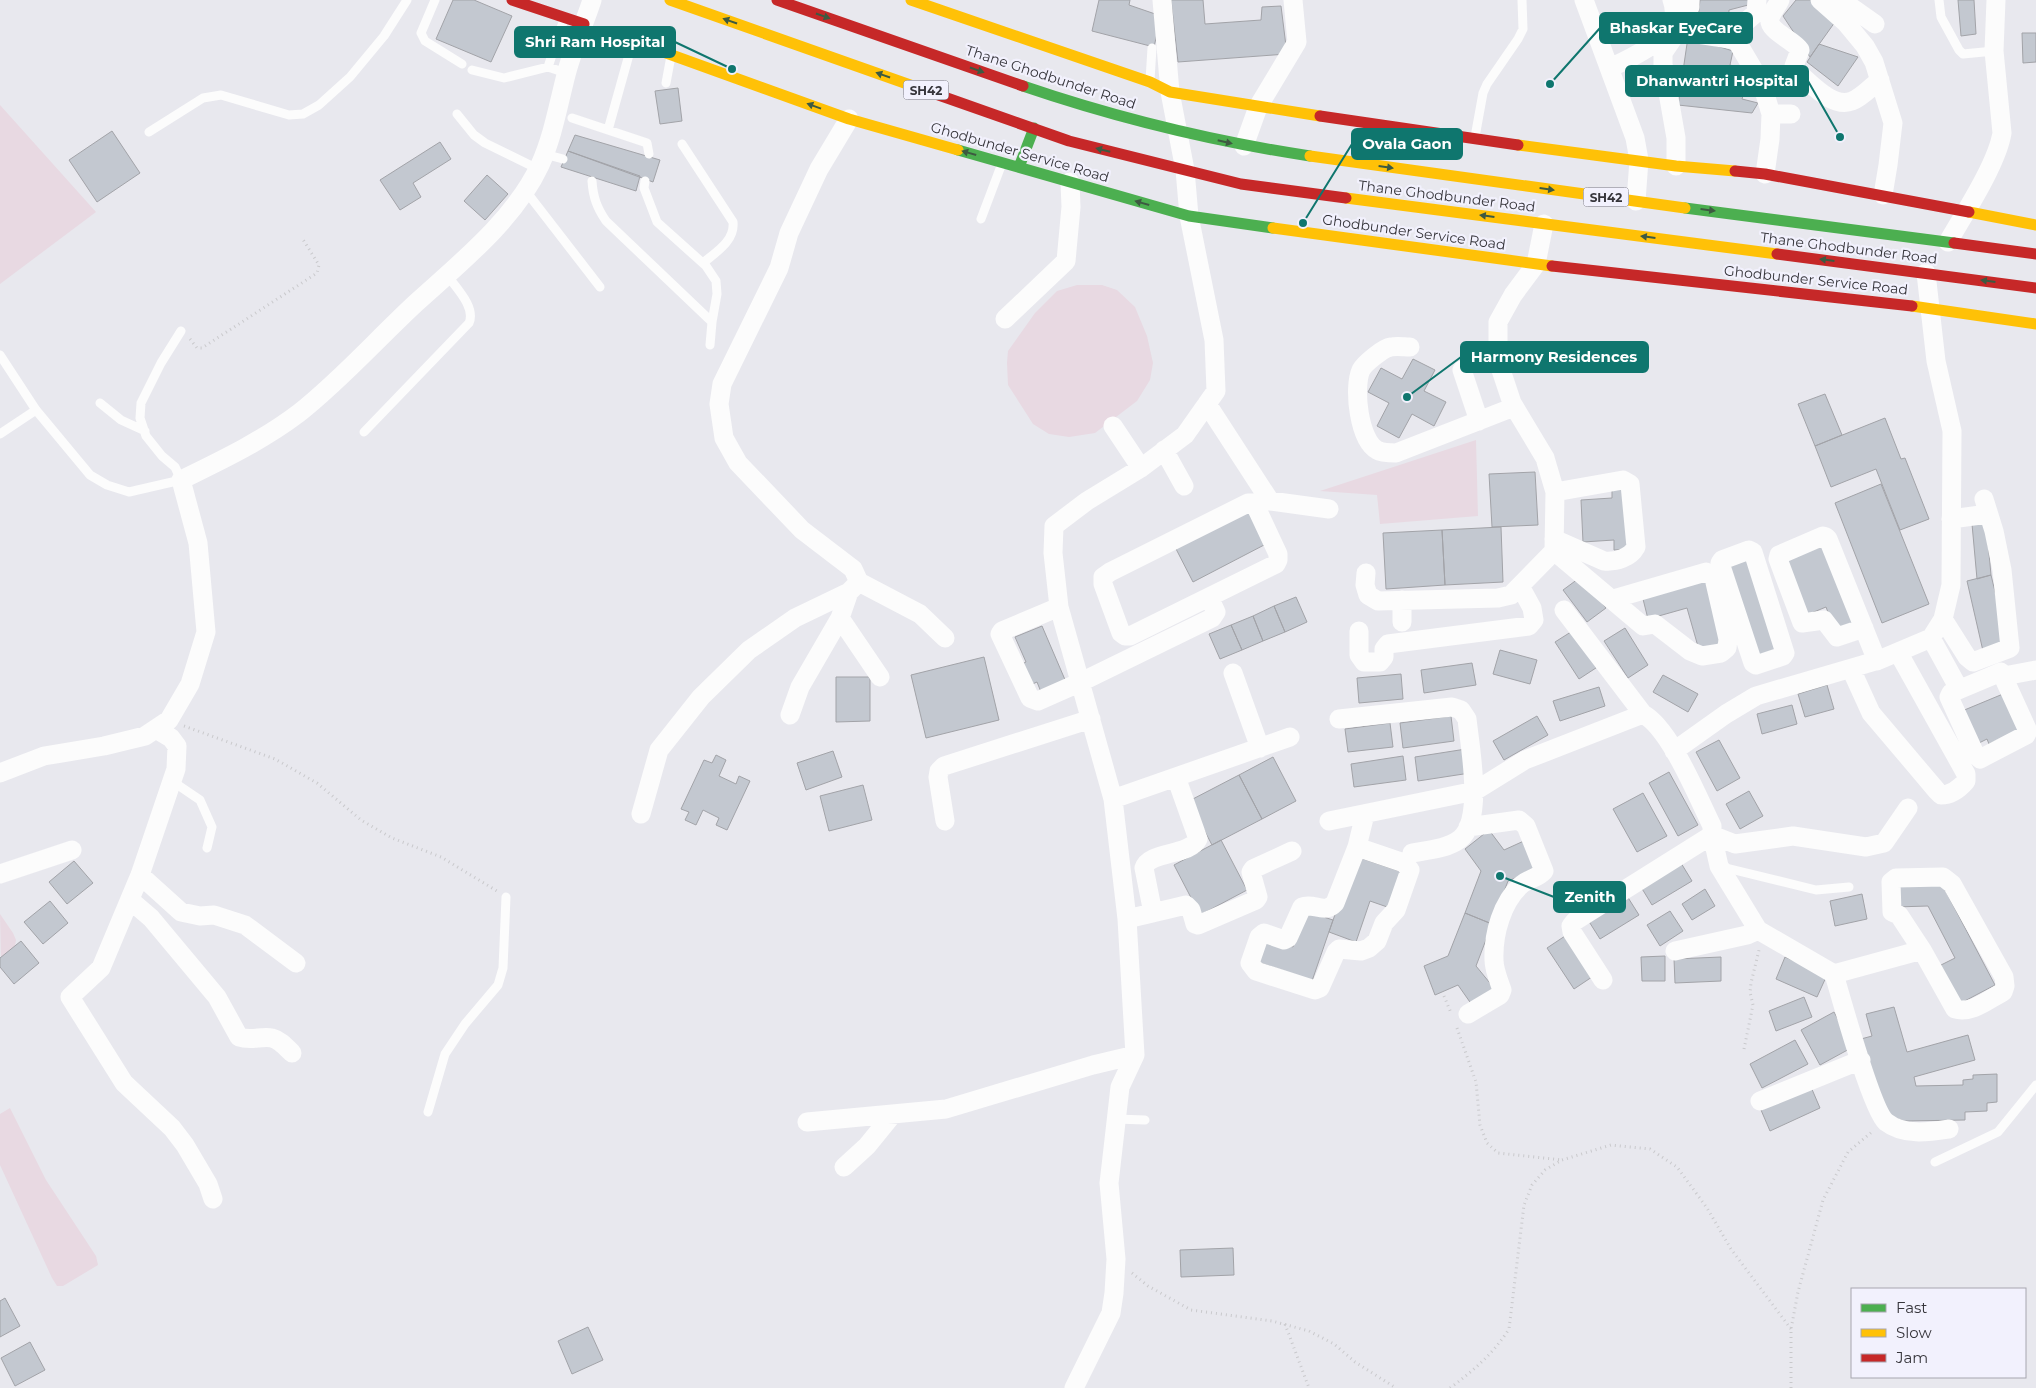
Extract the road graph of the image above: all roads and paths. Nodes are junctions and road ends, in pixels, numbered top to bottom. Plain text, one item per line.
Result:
1 (407, 0) edge
2 (435, 0) edge
3 (512, 0) edge
4 (592, 0) edge
5 (670, 0) edge
6 (777, 0) edge
7 (911, 0) edge
8 (1161, 0) edge
9 (1293, 0) edge
10 (1522, 0) edge
11 (1672, 0) edge
12 (1690, 0) edge
13 (1757, 0) edge
14 (1780, 0) edge
15 (1820, 0) edge
16 (1841, 0) edge
17 (1939, 0) edge
18 (1996, 0) edge
19 (1589, 2) edge
20 (564, 19) junction
21 (584, 24) junction
22 (1875, 24) dead end
23 (1678, 31) junction
24 (1736, 40) junction
25 (633, 41) joint
26 (1152, 48) dead end
27 (1994, 51) junction
28 (671, 55) junction
29 (462, 64) dead end
30 (548, 66) junction
31 (1610, 68) junction
32 (472, 70) dead end
33 (566, 73) junction
34 (1880, 80) junction
35 (1150, 82) junction
36 (666, 83) dead end
37 (1170, 92) junction
38 (1258, 107) junction
39 (457, 114) dead end
40 (1772, 114) junction
41 (1791, 114) dead end
42 (572, 118) dead end
43 (849, 119) junction
44 (1034, 128) junction
45 (608, 130) junction
46 (149, 132) dead end
47 (1178, 132) junction
48 (1475, 140) junction
49 (682, 144) dead end
50 (1244, 146) junction
51 (649, 154) dead end
52 (563, 159) dead end
53 (1639, 160) junction
54 (541, 161) junction
55 (1002, 163) junction
56 (1676, 166) junction
57 (1019, 167) junction
58 (1185, 170) junction
59 (1765, 174) junction
60 (592, 181) dead end
61 (1070, 182) junction
62 (642, 185) dead end
63 (525, 190) junction
64 (1883, 195) junction
65 (1636, 201) junction
66 (1966, 210) junction
67 (1189, 216) junction
68 (981, 219) dead end
69 (1544, 224) junction
70 (2036, 225) edge
71 (302, 238) dead end
72 (1948, 242) junction
73 (2036, 254) edge
74 (703, 263) junction
75 (1536, 264) junction
76 (1926, 273) junction
77 (447, 275) junction
78 (2036, 277) edge
79 (2008, 284) junction
80 (600, 287) dead end
81 (2036, 288) edge
82 (1930, 308) junction
83 (1005, 319) dead end
84 (712, 322) junction
85 (2036, 324) edge
86 (180, 334) joint
87 (710, 345) dead end
88 (1410, 347) dead end
89 (0, 356) edge
90 (1462, 370) dead end
91 (100, 404) dead end
92 (1207, 404) junction
93 (1514, 407) junction
94 (36, 410) junction
95 (1479, 421) junction
96 (1113, 426) dead end
97 (145, 431) junction
98 (364, 432) dead end
99 (0, 434) edge
100 (1164, 450) junction
101 (1141, 468) junction
102 (181, 480) junction
103 (1184, 486) dead end
104 (1555, 492) junction
105 (1329, 510) dead end
106 (1951, 519) junction
107 (1554, 545) junction
108 (1366, 574) dead end
109 (1520, 586) junction
110 (854, 587) junction
111 (1209, 597) junction
112 (1613, 599) junction
113 (1402, 600) junction
114 (1059, 607) junction
115 (1564, 610) dead end
116 (840, 618) junction
117 (1943, 619) junction
118 (1402, 622) dead end
119 (1643, 626) junction
120 (1864, 628) junction
121 (1360, 631) dead end
122 (945, 638) dead end
123 (1931, 638) junction
124 (1898, 652) junction
125 (1770, 660) junction
126 (1689, 661) dead end
127 (1877, 661) junction
128 (1851, 669) junction
129 (2036, 670) edge
130 (1233, 673) dead end
131 (2004, 676) junction
132 (880, 677) dead end
133 (1081, 682) junction
134 (1959, 689) junction
135 (1779, 690) junction
136 (1643, 714) junction
137 (790, 715) dead end
138 (1091, 719) junction
139 (1339, 720) dead end
140 (162, 724) junction
141 (1290, 737) dead end
142 (1260, 748) junction
143 (1674, 751) junction
144 (0, 774) edge
145 (1176, 777) junction
146 (172, 781) junction
147 (1475, 791) junction
148 (1113, 799) junction
149 (1908, 808) dead end
150 (641, 814) dead end
151 (1364, 814) junction
152 (945, 820) dead end
153 (1329, 821) dead end
154 (1468, 827) junction
155 (1712, 835) junction
156 (1357, 847) junction
157 (207, 848) dead end
158 (72, 850) dead end
159 (1292, 851) dead end
160 (1412, 853) dead end
161 (1719, 866) junction
162 (0, 874) edge
163 (140, 875) junction
164 (1849, 887) dead end
165 (506, 897) joint
166 (130, 900) junction
167 (1153, 913) junction
168 (1127, 919) junction
169 (1760, 932) junction
170 (1922, 950) junction
171 (1675, 951) dead end
172 (296, 963) dead end
173 (1834, 974) junction
174 (1604, 980) dead end
175 (1468, 1014) dead end
176 (1465, 1047) dead end
177 (1744, 1049) dead end
178 (292, 1053) dead end
179 (1135, 1055) junction
180 (1860, 1060) junction
181 (2036, 1085) edge
182 (1760, 1101) dead end
183 (428, 1112) dead end
184 (893, 1114) junction
185 (1116, 1119) junction
186 (1146, 1120) dead end
187 (1885, 1121) junction
188 (807, 1122) dead end
189 (1949, 1129) dead end
190 (1562, 1160) junction
191 (1935, 1162) dead end
192 (844, 1166) dead end
193 (213, 1198) dead end
194 (1116, 1259) junction
195 (1284, 1324) junction
196 (1791, 1329) junction
197 (1074, 1388) edge
198 (1310, 1388) edge
199 (1396, 1388) edge
200 (1450, 1388) edge
201 (1791, 1388) edge

1 - 46 lane
2 - 29 lane
3 - 20 main road
4 - 21 street
44 -> 5 main road, Thane Ghodbunder Road / SH42
6 -> 47 main road, Thane Ghodbunder Road / SH42
7 - 35 main road
8 - 37 street
9 - 38 street
10 - 48 lane
11 - 31 street
12 - 23 street
13 - 24 street
14 - 34 street
15 - 34 street
16 - 22 street
17 - 27 lane
18 - 27 street
19 - 31 street
20 - 21 main road
20 - 30 lane
21 - 33 street
23 - 24 street
23 - 56 street
24 - 40 street
25 - 28 main road, Ghodbunder Service Road
25 - 45 lane
26 - 35 lane
27 - 66 street
28 - 36 lane
43 -> 28 main road, Ghodbunder Service Road
30 - 32 lane
30 - 33 lane
31 - 53 street
33 - 54 street
34 - 64 street
35 - 37 main road
37 - 38 main road
37 - 47 street
38 - 48 main road
38 - 50 street
39 - 54 lane
40 - 41 street
40 - 59 street
42 - 45 lane
55 -> 43 main road, Ghodbunder Service Road
43 - 110 street
44 - 57 main road
58 -> 44 main road, Thane Ghodbunder Road / SH42
45 - 51 lane
47 -> 50 main road, Thane Ghodbunder Road / SH42
47 - 58 street
48 - 53 main road
49 - 74 lane
50 -> 65 main road, Thane Ghodbunder Road / SH42
52 - 54 lane
53 - 56 main road
53 - 65 street
54 - 63 street
55 - 57 main road, Ghodbunder Service Road
55 - 68 lane
56 - 59 main road
57 - 61 main road, Ghodbunder Service Road
58 - 67 street
69 -> 58 main road, Thane Ghodbunder Road / SH42
59 - 64 main road
60 - 84 lane
67 -> 61 main road, Ghodbunder Service Road
61 - 83 street
62 - 74 lane
63 - 77 street
63 - 80 lane
64 - 66 main road
65 -> 72 main road, Thane Ghodbunder Road / SH42
66 - 70 main road
66 - 72 street
67 - 75 main road, Ghodbunder Service Road
67 - 92 street
69 - 75 street
76 -> 69 main road, Thane Ghodbunder Road / SH42
71 - 86 path
72 - 73 main road, Thane Ghodbunder Road / SH42
74 - 84 lane
75 - 82 main road, Ghodbunder Service Road
75 - 93 street
79 -> 76 main road, Thane Ghodbunder Road / SH42
76 - 82 street
77 - 98 lane
77 - 102 street
78 - 79 main road
79 - 81 main road, Thane Ghodbunder Road / SH42
82 - 85 main road, Ghodbunder Service Road
82 - 106 street
84 - 87 lane
86 - 97 lane
88 - 95 street
89 - 94 lane
90 - 95 street
91 - 97 lane
92 - 100 street
92 - 105 street
93 - 95 street
93 - 104 street
94 - 99 lane
94 - 102 lane
96 - 101 street
97 - 102 lane
100 - 101 street
100 - 103 street
101 - 114 street
102 - 140 street
104 - 107 street
104 - 107 street
106 - 117 street
106 - 117 street
107 - 109 street
107 - 112 street
108 - 113 street
109 - 113 street
109 - 121 street
110 - 116 street
110 - 122 street
110 - 150 street
111 - 111 street
111 - 133 street
112 - 119 street
112 - 119 street
113 - 118 street
114 - 133 street
114 - 133 street
115 - 136 street
116 - 132 street
116 - 137 street
117 - 123 street
119 - 126 street
120 - 120 street
120 - 127 street
123 - 124 street
123 - 134 street
124 - 127 street
124 - 128 street
125 - 125 street
125 - 135 street
127 - 128 street
128 - 135 street
129 - 131 street
130 - 142 street
131 - 134 street
131 - 134 street
133 - 138 street
135 - 143 street
136 - 143 street
136 - 147 street
138 - 148 street
138 - 152 street
139 - 147 street
140 - 144 street
140 - 146 street
140 - 165 path
141 - 142 street
142 - 145 street
143 - 155 street
145 - 148 street
145 - 167 street
146 - 157 lane
146 - 163 street
147 - 151 street
147 - 154 street
148 - 168 street
149 - 155 street
151 - 153 street
151 - 156 street
154 - 160 street
154 - 175 street
155 - 161 street
155 - 174 street
156 - 156 street
158 - 162 street
159 - 167 street
161 - 164 lane
161 - 169 street
163 - 166 street
163 - 172 street
165 - 183 lane
166 - 178 street
166 - 193 street
167 - 168 street
168 - 179 street
169 - 171 street
169 - 173 street
169 - 177 path
170 - 170 street
170 - 173 street
173 - 180 street
176 - 190 path
179 - 184 street
179 - 185 street
180 - 182 street
180 - 187 street
181 - 191 lane
184 - 188 street
184 - 192 street
185 - 186 lane
185 - 194 street
187 - 189 street
187 - 196 path
190 - 196 path
190 - 200 path
194 - 195 path
194 - 197 street
195 - 198 path
195 - 199 path
196 - 201 path

